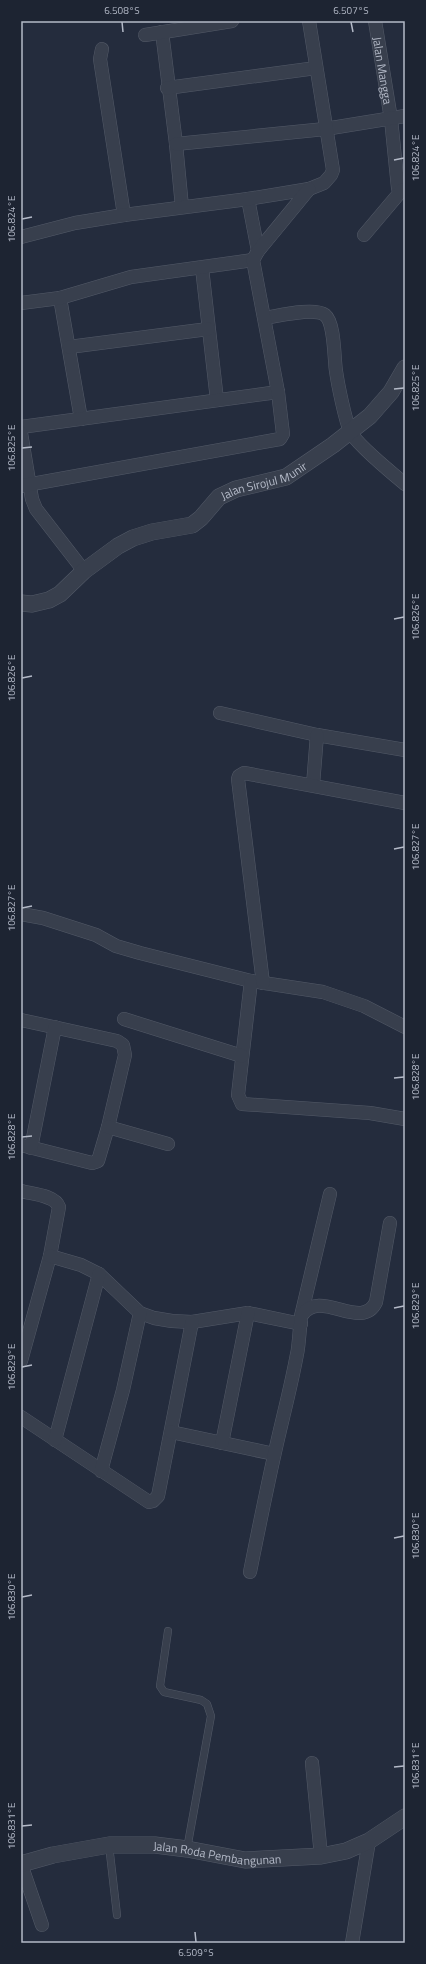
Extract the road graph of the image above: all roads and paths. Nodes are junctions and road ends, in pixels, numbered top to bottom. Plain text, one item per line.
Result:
1 (232, 21) edge
2 (309, 21) edge
3 (375, 21) edge
4 (162, 32) junction
5 (145, 35) dead end
6 (102, 49) dead end
7 (316, 68) junction
8 (168, 88) junction
9 (405, 116) edge
10 (391, 119) junction
11 (325, 129) junction
12 (176, 144) junction
13 (309, 189) junction
14 (402, 189) edge
15 (248, 199) junction
16 (182, 207) junction
17 (124, 215) junction
18 (364, 235) dead end
19 (21, 237) edge
20 (256, 255) junction
21 (202, 268) junction
22 (60, 298) junction
23 (21, 303) edge
24 (265, 318) junction
25 (208, 329) junction
26 (69, 347) junction
27 (405, 368) edge
28 (278, 392) junction
29 (217, 400) junction
30 (81, 419) junction
31 (21, 427) edge
32 (350, 432) junction
33 (21, 433) edge
34 (405, 484) edge
35 (25, 486) edge
36 (84, 571) junction
37 (21, 603) edge
38 (220, 713) dead end
39 (318, 735) junction
40 (405, 750) edge
41 (313, 785) junction
42 (405, 803) edge
43 (21, 914) edge
44 (257, 982) junction
45 (124, 1019) dead end
46 (21, 1020) edge
47 (55, 1027) junction
48 (405, 1027) edge
49 (242, 1056) junction
50 (405, 1119) edge
51 (108, 1127) junction
52 (168, 1144) dead end
53 (26, 1146) edge
54 (21, 1191) edge
55 (330, 1194) dead end
56 (390, 1224) dead end
57 (50, 1256) junction
58 (99, 1274) junction
59 (140, 1313) junction
60 (248, 1313) junction
61 (301, 1320) junction
62 (192, 1322) junction
63 (21, 1360) edge
64 (21, 1417) edge
65 (171, 1432) junction
66 (55, 1440) junction
67 (222, 1443) junction
68 (274, 1454) junction
69 (101, 1471) junction
70 (250, 1572) dead end
71 (168, 1632) dead end
72 (312, 1763) dead end
73 (405, 1816) edge
74 (369, 1841) junction
75 (109, 1845) junction
76 (187, 1849) junction
77 (321, 1856) junction
78 (21, 1864) edge
79 (117, 1915) dead end
80 (42, 1925) dead end
81 (352, 1943) edge

1 - 4 street
2 - 7 street
3 - 10 street, Jalan Mangga
4 - 5 street
4 - 8 street
6 - 17 street
7 - 8 street
7 - 11 street
8 - 12 street
9 - 10 street
10 - 11 street
10 - 14 street, Jalan Mangga
11 - 12 street
11 - 13 street
12 - 16 street
13 - 15 street
13 - 20 street
14 - 18 street
15 - 16 street
15 - 20 street
16 - 17 street
17 - 19 street
20 - 21 street
20 - 24 street
21 - 22 street
21 - 25 street
22 - 23 street
22 - 26 street
24 - 28 street
24 - 32 street
25 - 26 street
25 - 29 street
26 - 30 street
27 - 32 street, Jalan Sirojul Munir
28 - 29 street
28 - 35 street
29 - 30 street
30 - 31 street
32 - 34 street
32 - 36 street, Jalan Sirojul Munir
33 - 35 street
35 - 36 street
36 - 37 street, Jalan Sirojul Munir
38 - 39 street
39 - 40 street
39 - 41 street
41 - 42 street
41 - 44 street
43 - 44 street
44 - 48 street
44 - 49 street
45 - 49 street
46 - 47 street
47 - 51 street
47 - 53 street
49 - 50 street
51 - 52 street
51 - 53 street
54 - 57 street
55 - 61 street
56 - 61 street
57 - 58 street
57 - 63 street
58 - 59 street
58 - 66 street
59 - 62 street
59 - 69 street
60 - 61 street
60 - 62 street
60 - 67 street
61 - 68 street
62 - 65 street
64 - 66 street
65 - 67 street
65 - 69 street
66 - 69 street
67 - 68 street
68 - 70 street
71 - 76 lane
72 - 77 street
73 - 74 street, Jalan Roda Pembangunan
74 - 77 street, Jalan Roda Pembangunan
74 - 81 street
75 - 76 street, Jalan Roda Pembangunan
75 - 78 street, Jalan Roda Pembangunan
75 - 79 lane
76 - 77 street, Jalan Roda Pembangunan
78 - 80 street

